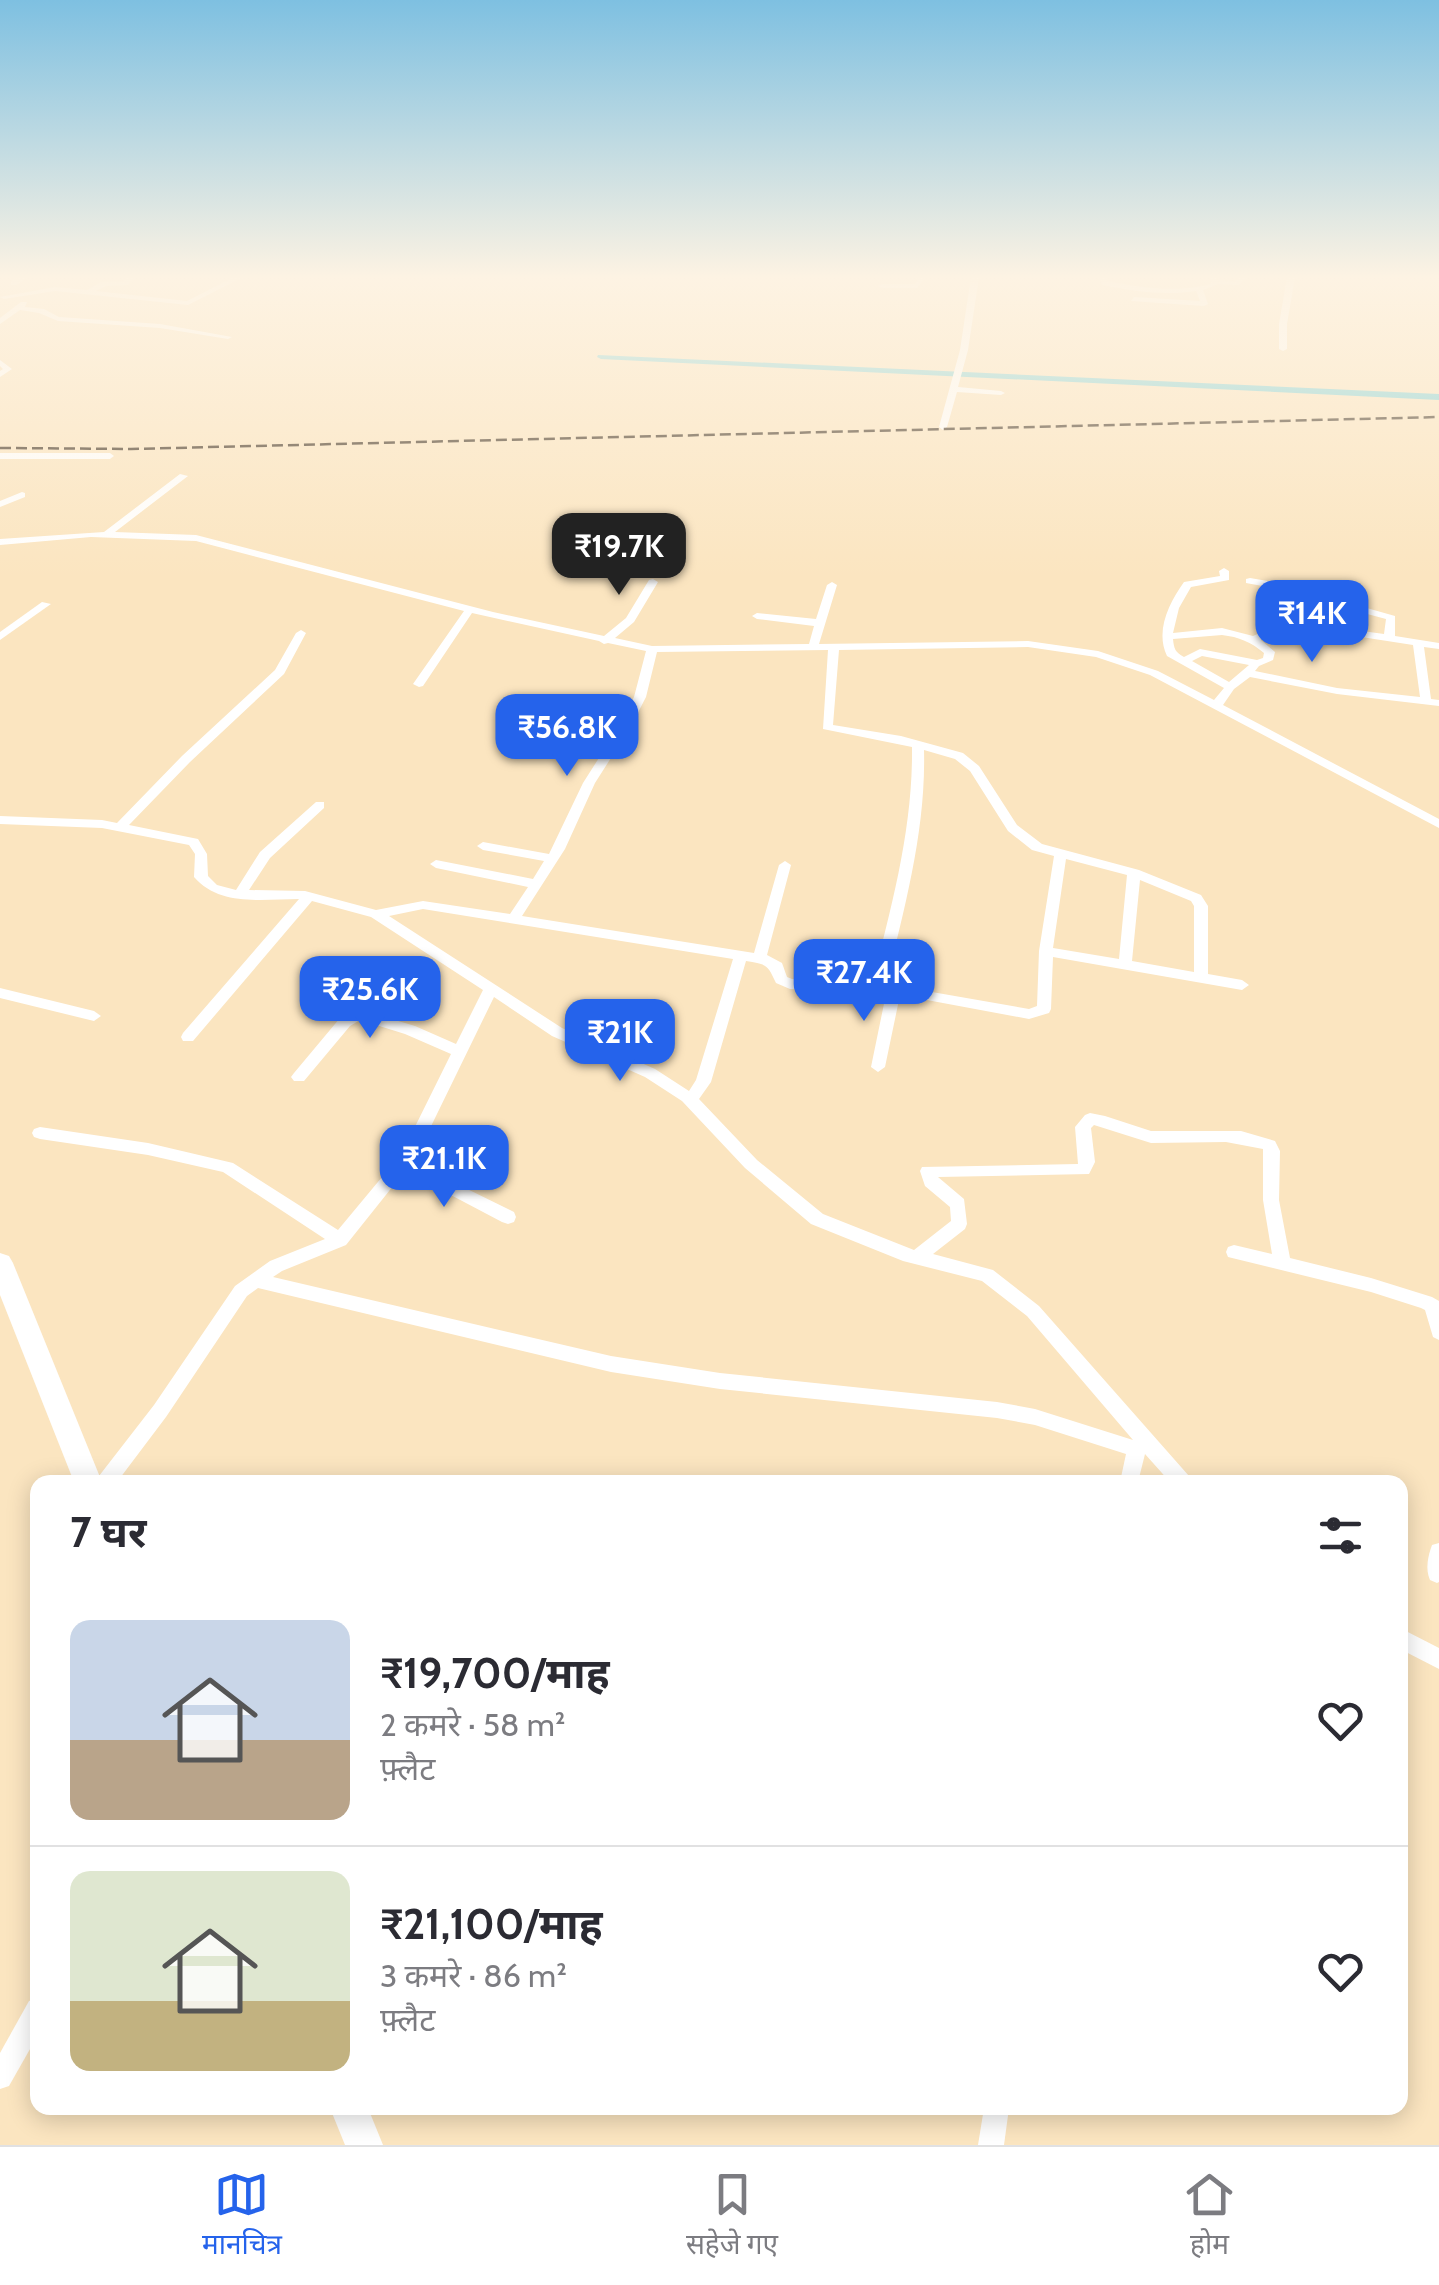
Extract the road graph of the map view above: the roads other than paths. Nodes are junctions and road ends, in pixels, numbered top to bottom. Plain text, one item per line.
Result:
1 (956, 377) edge
2 (952, 389) junction
3 (1000, 393) dead end
4 (943, 426) dead end
5 (0, 456) edge
6 (110, 456) dead end
7 (184, 476) dead end
8 (22, 495) dead end
9 (0, 504) edge
10 (111, 531) junction
11 (0, 542) edge
12 (1224, 571) dead end
13 (652, 582) dead end
14 (1250, 582) dead end
15 (832, 586) dead end
16 (46, 604) dead end
17 (470, 609) junction
18 (758, 616) dead end
19 (820, 624) junction
20 (301, 633) dead end
21 (1355, 633) dead end
22 (1325, 634) dead end
23 (0, 637) edge
24 (1168, 637) junction
25 (607, 639) junction
26 (1389, 639) junction
27 (1252, 640) junction
28 (1418, 643) junction
29 (813, 645) junction
30 (1439, 646) edge
31 (834, 647) junction
32 (652, 649) junction
33 (1184, 661) junction
34 (1253, 668) junction
35 (419, 684) dead end
36 (1230, 687) junction
37 (1433, 702) edge
38 (1216, 706) junction
39 (919, 756) junction
40 (320, 805) dead end
41 (0, 820) edge
42 (1439, 824) edge
43 (122, 826) junction
44 (482, 846) dead end
45 (1060, 856) junction
46 (553, 859) junction
47 (436, 864) dead end
48 (785, 866) dead end
49 (1134, 873) junction
50 (536, 884) junction
51 (239, 894) junction
52 (310, 896) junction
53 (376, 914) junction
54 (513, 920) junction
55 (1046, 951) junction
56 (742, 956) junction
57 (759, 959) junction
58 (1125, 966) junction
59 (1202, 977) junction
60 (1242, 985) dead end
61 (886, 989) junction
62 (490, 990) junction
63 (0, 993) edge
64 (94, 1016) dead end
65 (188, 1037) dead end
66 (457, 1051) junction
67 (878, 1068) dead end
68 (299, 1077) dead end
69 (690, 1100) junction
70 (40, 1133) dead end
71 (408, 1156) junction
72 (508, 1218) dead end
73 (340, 1240) junction
74 (1234, 1252) dead end
75 (916, 1258) junction
76 (1282, 1262) junction
77 (0, 1263) edge
78 (254, 1280) junction
79 (1436, 1307) edge
80 (1439, 1332) edge
81 (1141, 1446) junction
82 (85, 1475) edge
83 (111, 1475) edge
84 (1132, 1475) edge
85 (1174, 1475) edge
86 (1439, 1552) edge
87 (1436, 1574) dead end
88 (1408, 1642) edge
89 (1439, 1659) edge
90 (30, 2024) edge
91 (0, 2077) edge
92 (352, 2115) edge
93 (996, 2115) edge
94 (364, 2145) edge
95 (991, 2145) edge

1 - 2 street
2 - 3 street
2 - 4 street
5 - 6 street
7 - 10 street
8 - 9 street
10 - 11 street
10 - 17 street
12 - 24 street
13 - 25 street
14 - 26 street
15 - 19 street
16 - 23 street
17 - 25 street
17 - 35 street
18 - 19 street
19 - 29 street
20 - 43 street
21 - 26 street
22 - 27 street
24 - 27 street
24 - 33 street
25 - 32 street
26 - 28 street
27 - 34 street
28 - 30 street
28 - 37 street
29 - 31 street
29 - 32 street
31 - 38 street
31 - 39 street
32 - 46 street
33 - 34 street
33 - 36 street
34 - 36 street
34 - 37 street
36 - 38 street
38 - 42 street
39 - 45 street
39 - 61 street
40 - 51 street
41 - 43 street
43 - 51 street
44 - 46 street
45 - 49 street
45 - 55 street
46 - 50 street
47 - 50 street
48 - 57 street
49 - 58 street
49 - 59 street
50 - 54 street
51 - 52 street
52 - 53 street
52 - 65 street
53 - 54 street
53 - 62 street
54 - 56 street
55 - 58 street
55 - 61 street
56 - 57 street
56 - 69 street
57 - 61 street
58 - 59 street
59 - 60 street
61 - 67 street
62 - 66 street
62 - 69 street
63 - 64 street
66 - 68 street
66 - 71 street
69 - 75 street
70 - 73 street
71 - 72 street
71 - 73 street
73 - 78 street
74 - 76 street
75 - 76 street
75 - 81 street
76 - 79 street
77 - 82 main road
78 - 81 street
78 - 83 street
79 - 80 street
81 - 84 street
81 - 85 street
86 - 87 street
88 - 89 street
90 - 91 street
92 - 94 main road
93 - 95 street

